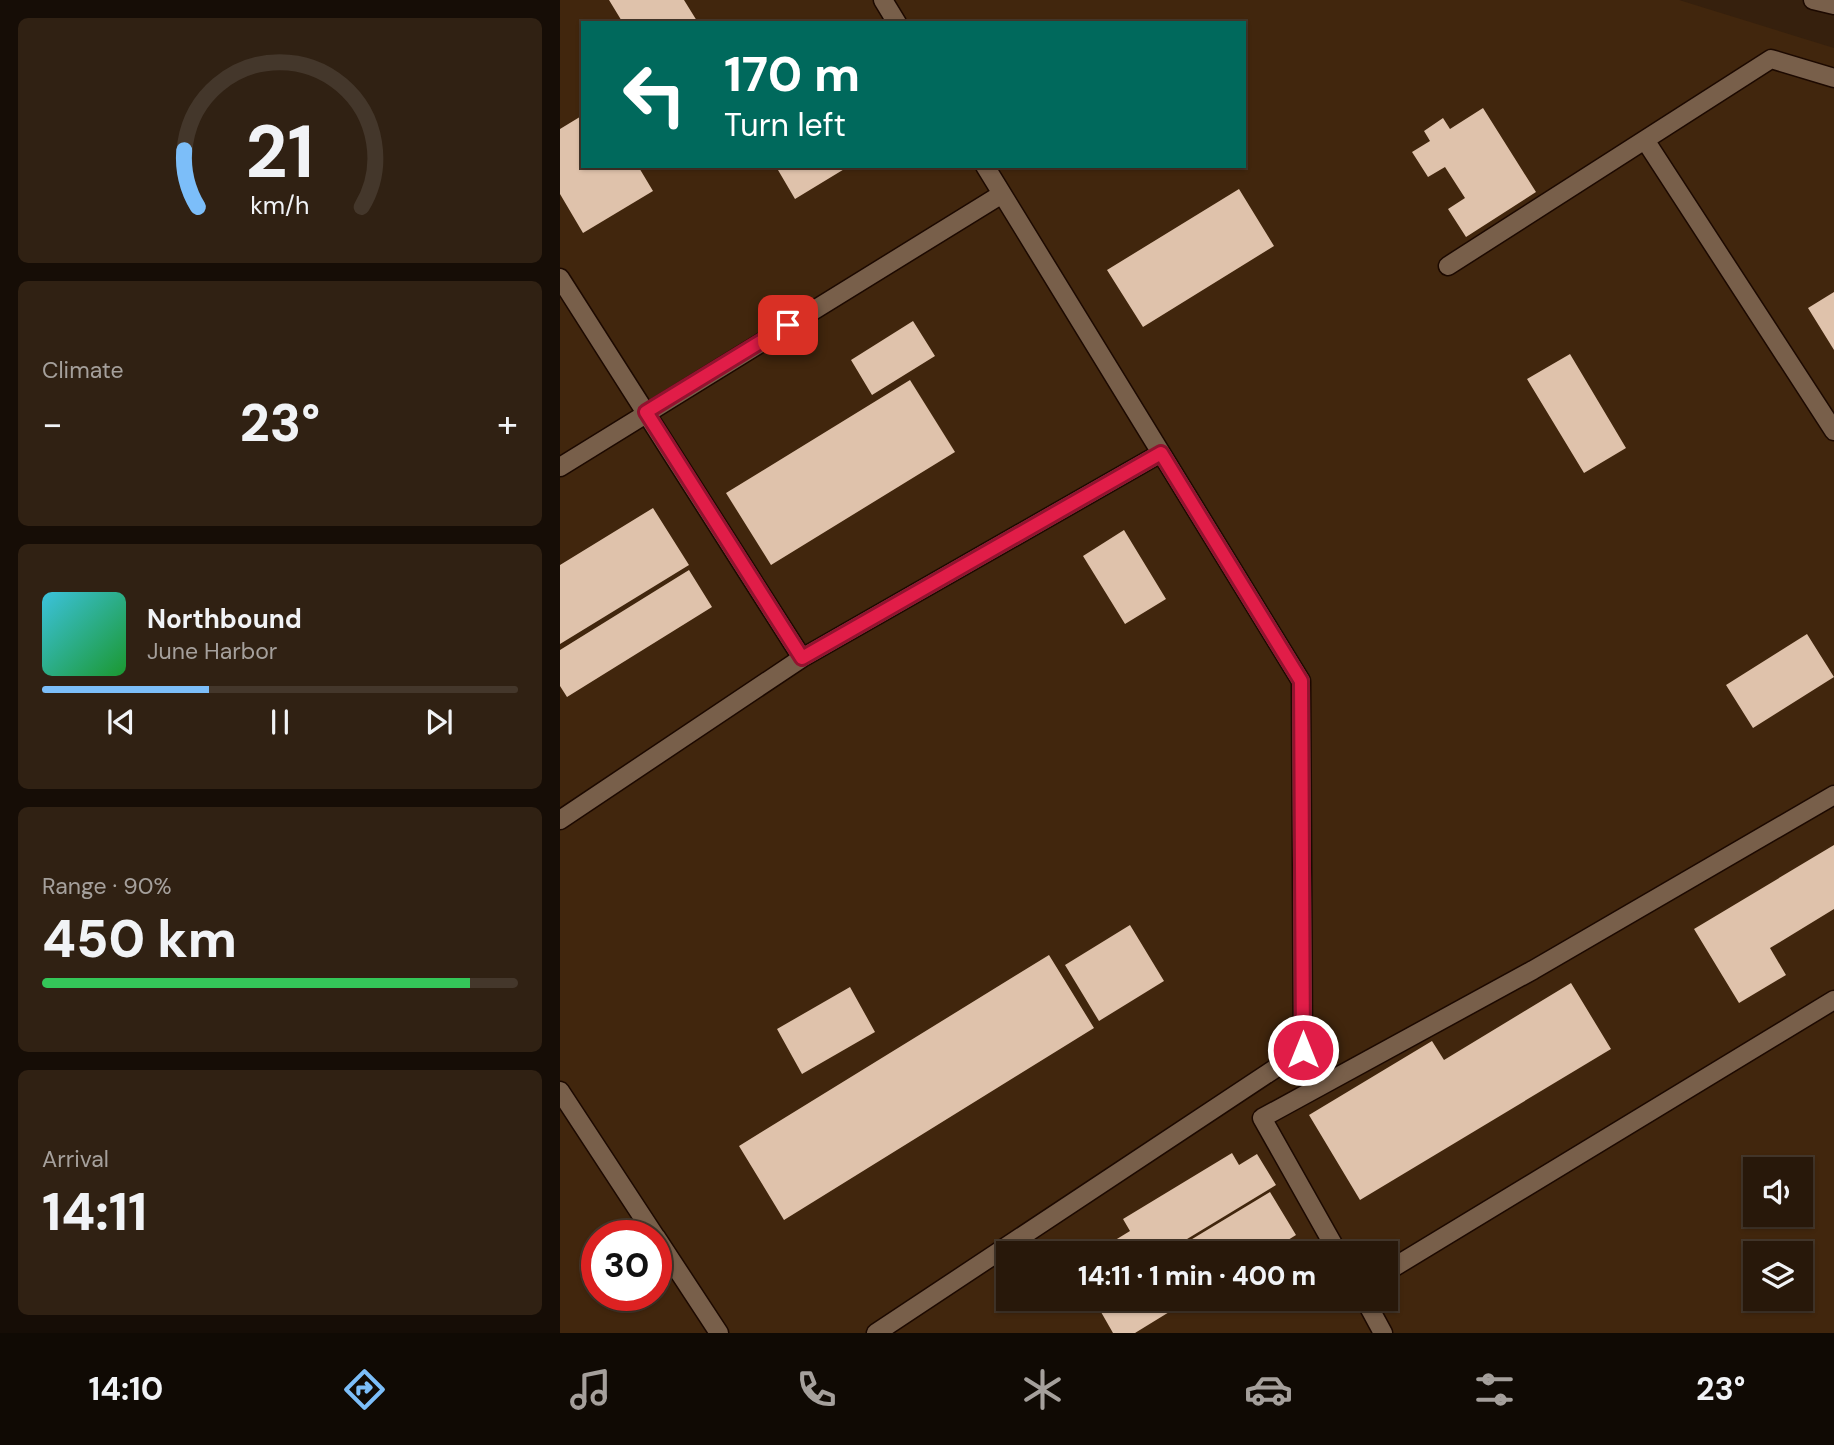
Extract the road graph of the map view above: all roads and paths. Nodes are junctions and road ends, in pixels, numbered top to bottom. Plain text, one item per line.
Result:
1 (883, 0) edge
2 (1813, 0) edge
3 (1834, 5) edge
4 (896, 21) edge
5 (1834, 78) edge
6 (1645, 140) junction
7 (986, 168) edge
8 (1002, 194) junction
9 (1448, 266) dead end
10 (560, 278) edge
11 (646, 412) junction
12 (1834, 431) edge
13 (1161, 453) junction
14 (560, 467) edge
15 (802, 658) junction
16 (1834, 795) edge
17 (560, 820) edge
18 (1834, 1000) edge
19 (560, 1091) edge
20 (645, 1220) edge
21 (1331, 1241) edge
22 (672, 1261) edge
23 (1398, 1265) edge
24 (1371, 1311) edge
25 (719, 1333) edge
26 (876, 1333) edge
27 (1383, 1333) edge

1 - 4 street
2 - 3 street
5 - 6 street
6 - 9 street
6 - 12 street
7 - 8 street
8 - 11 street
8 - 13 street
10 - 11 street
11 - 14 street
11 - 15 street
13 - 15 street
13 - 26 street
15 - 17 street
16 - 21 street
18 - 23 street
19 - 20 street
22 - 25 street
24 - 27 street

